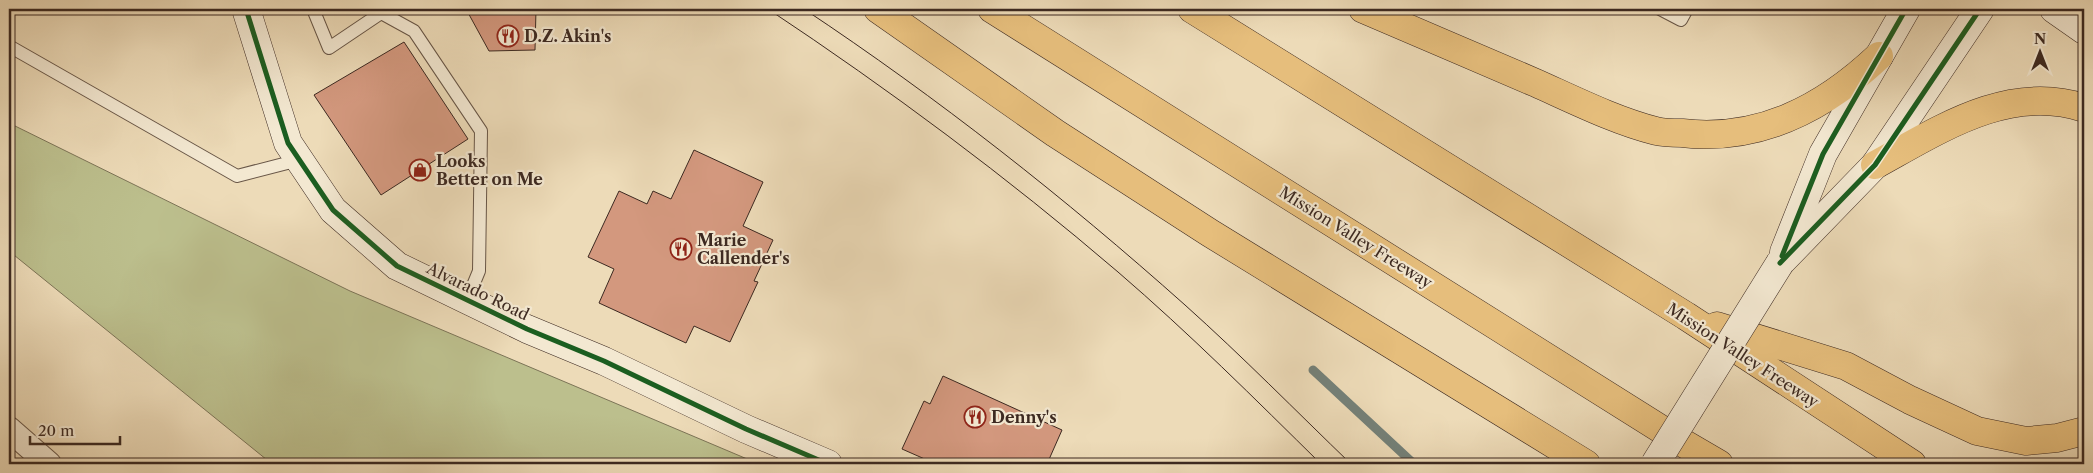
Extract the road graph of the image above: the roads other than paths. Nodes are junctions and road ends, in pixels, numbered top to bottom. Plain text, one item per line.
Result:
1 (246, 9) edge
2 (313, 9) edge
3 (878, 9) edge
4 (992, 9) edge
5 (1192, 9) edge
6 (1363, 9) edge
7 (1660, 9) edge
8 (1687, 9) edge
9 (1906, 9) edge
10 (1980, 9) edge
11 (2054, 9) edge
12 (378, 11) edge
13 (2084, 30) edge
14 (9, 46) edge
15 (1879, 56) junction
16 (2084, 108) edge
17 (299, 160) junction
18 (1875, 165) junction
19 (1780, 263) junction
20 (467, 300) junction
21 (1686, 316) junction
22 (9, 429) edge
23 (2084, 431) edge
24 (49, 464) edge
25 (828, 464) edge
26 (1586, 464) edge
27 (1655, 464) edge
28 (1719, 464) edge
29 (1912, 464) edge

1 - 17 main road, Alvarado Road
2 - 12 lane
3 - 26 highway
4 - 28 highway, Mission Valley Freeway
5 - 21 highway, Mission Valley Freeway
6 - 15 highway
7 - 8 lane
9 - 15 main road
10 - 18 main road
11 - 13 main road
12 - 20 lane
14 - 17 lane
15 - 19 main road
16 - 18 highway
17 - 20 main road, Alvarado Road
18 - 19 main road
19 - 27 main road, bridge
20 - 25 main road, Alvarado Road
21 - 23 highway
21 - 29 highway, Mission Valley Freeway
22 - 24 street

